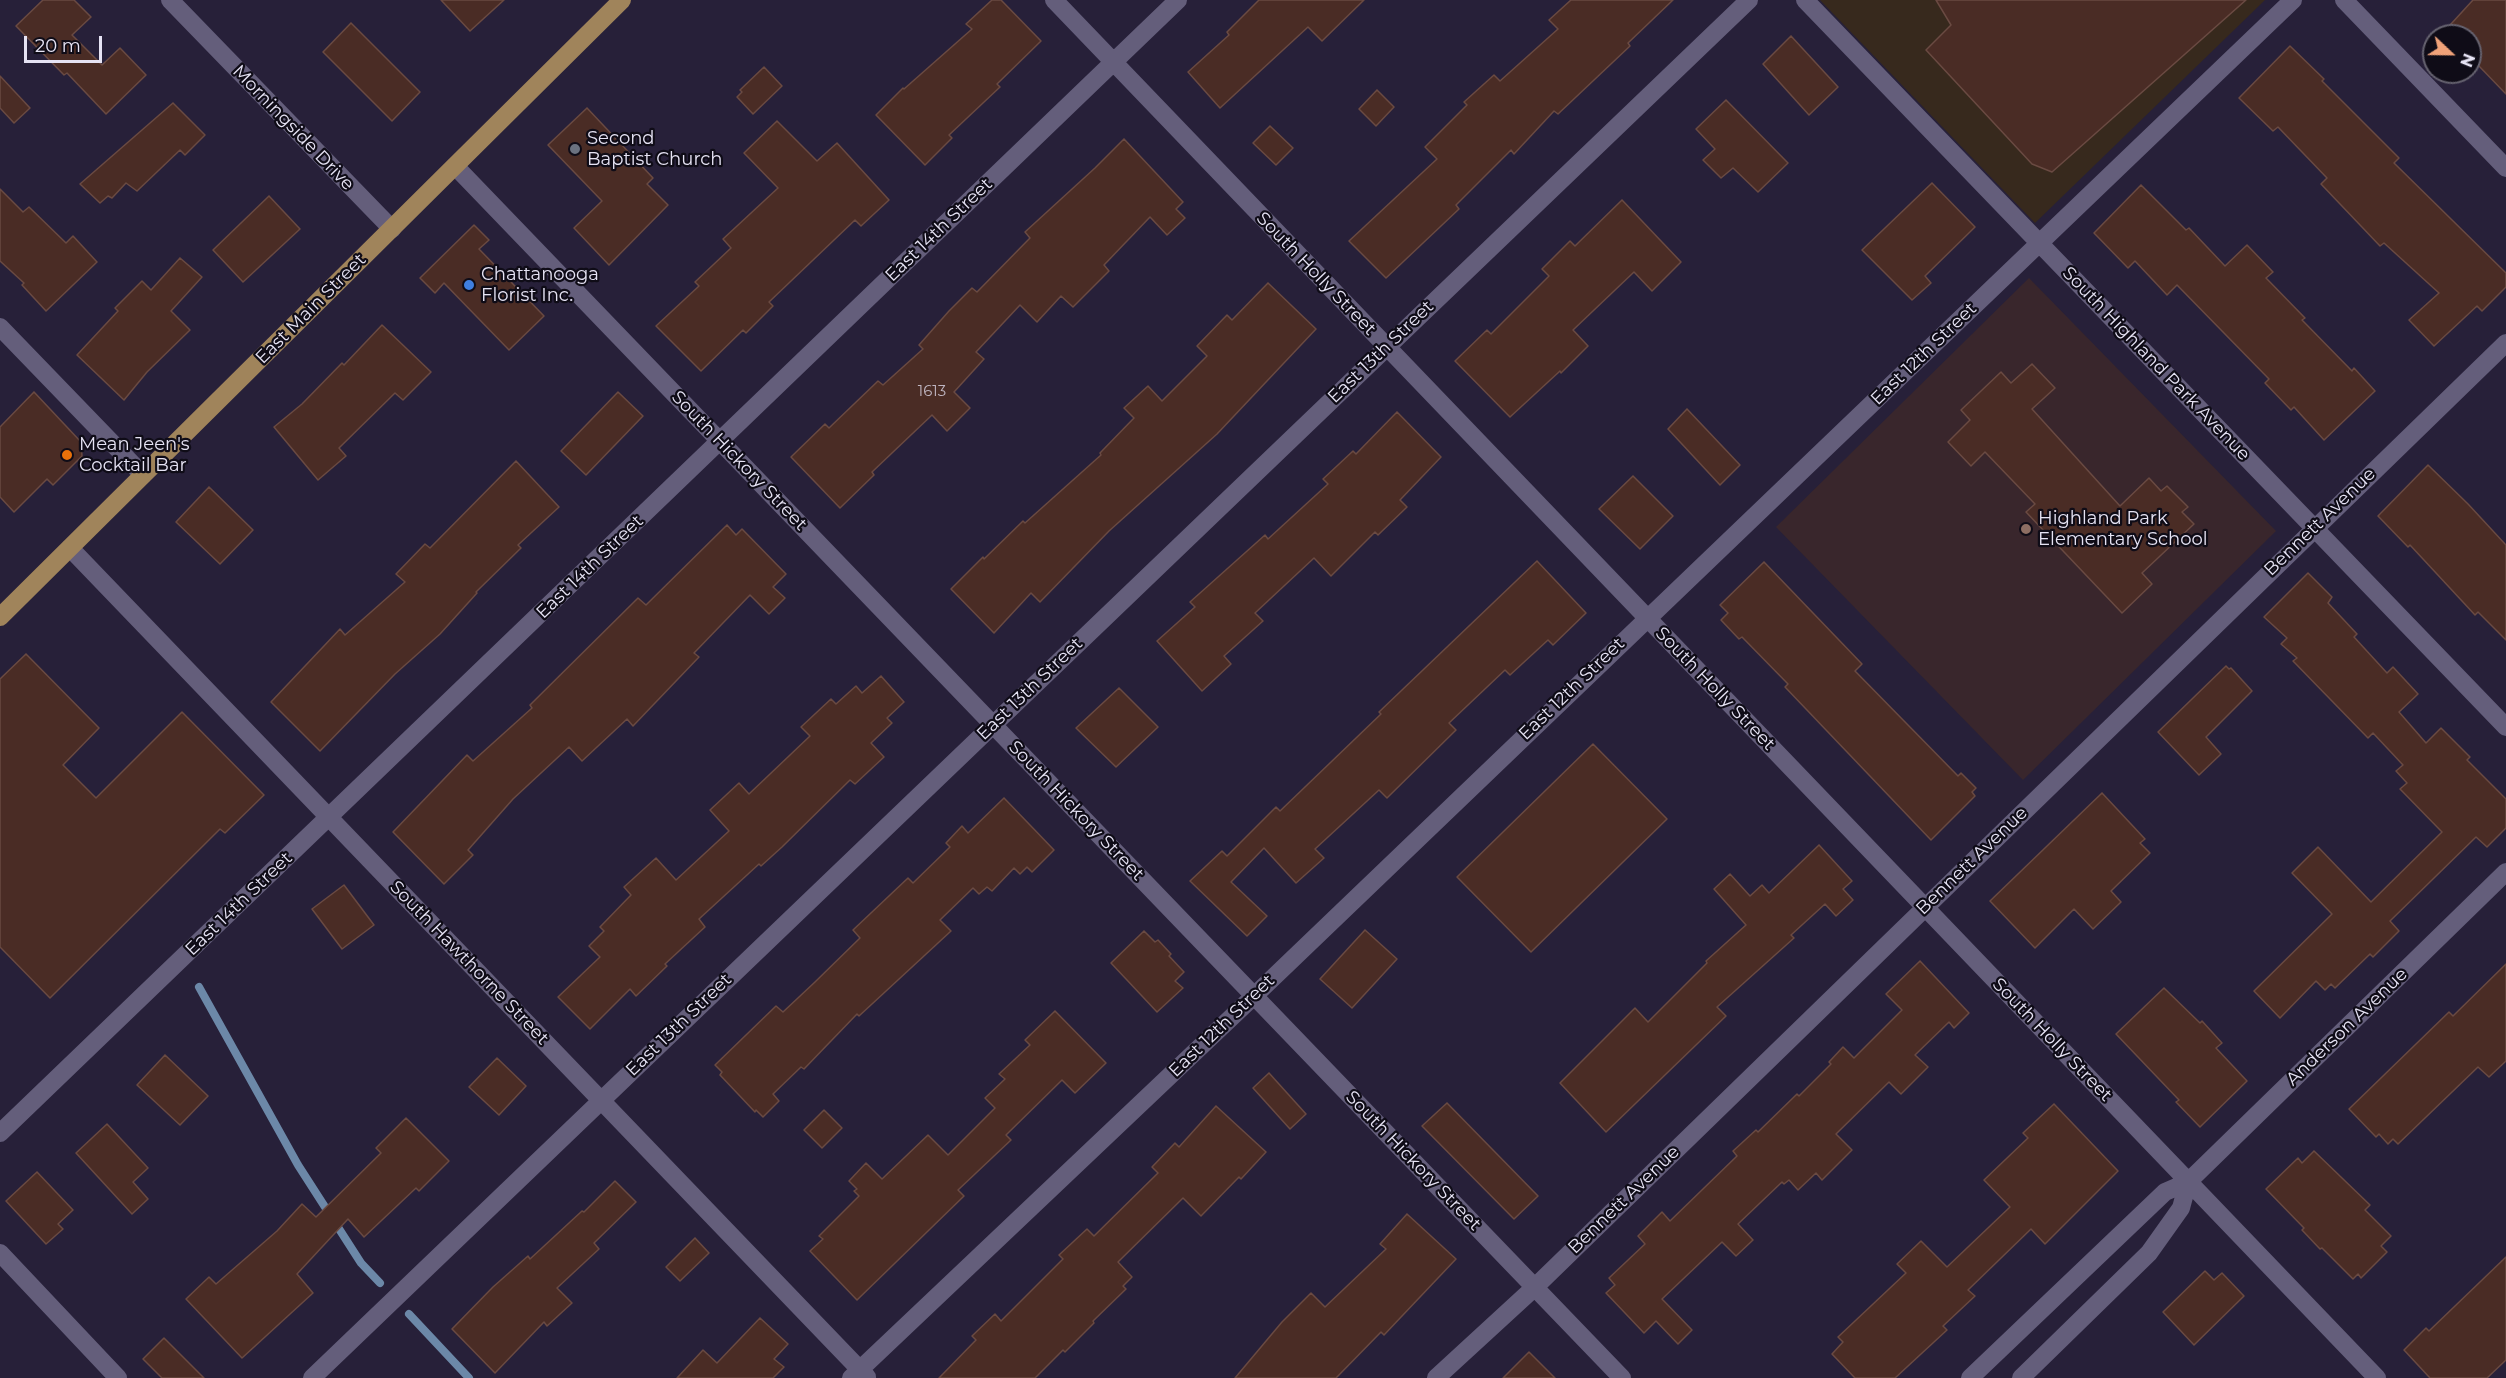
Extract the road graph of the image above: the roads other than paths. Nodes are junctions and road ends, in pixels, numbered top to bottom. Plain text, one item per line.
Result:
1 (170, 0) edge
2 (622, 0) edge
3 (1054, 0) edge
4 (1178, 0) edge
5 (1749, 0) edge
6 (1805, 0) edge
7 (2293, 0) edge
8 (2344, 0) edge
9 (1113, 62) junction
10 (455, 166) junction
11 (2506, 168) edge
12 (392, 229) junction
13 (2039, 243) junction
14 (0, 327) edge
15 (2506, 343) edge
16 (1387, 347) junction
17 (720, 441) junction
18 (143, 475) junction
19 (2314, 528) junction
20 (70, 548) junction
21 (0, 617) edge
22 (1647, 618) junction
23 (993, 724) junction
24 (2506, 728) edge
25 (330, 818) junction
26 (2506, 872) edge
27 (1925, 908) junction
28 (1254, 996) junction
29 (601, 1100) junction
30 (0, 1133) edge
31 (2188, 1182) junction
32 (0, 1253) edge
33 (1535, 1287) junction
34 (860, 1375) edge
35 (118, 1378) edge
36 (312, 1378) edge
37 (1436, 1378) edge
38 (1622, 1378) edge
39 (1970, 1378) edge
40 (2021, 1378) edge
41 (2377, 1378) edge

1 - 12 street, Morningside Drive
2 - 10 main road, East Main Street
3 - 9 street, South Holly Street
4 - 9 street, East 14th Street
5 - 16 street, East 13th Street
6 - 13 street, South Highland Park Avenue
7 - 13 street, East 12th Street
8 - 11 street
9 - 16 street, South Holly Street
9 - 17 street, East 14th Street
10 - 12 main road, East Main Street
10 - 17 street, South Hickory Street
12 - 18 main road, East Main Street
13 - 19 street, South Highland Park Avenue
13 - 22 street, East 12th Street
14 - 18 street
15 - 19 street, Bennett Avenue
16 - 22 street, South Holly Street
16 - 23 street, East 13th Street
17 - 23 street, South Hickory Street
17 - 25 street, East 14th Street
18 - 20 main road, East Main Street
19 - 24 street, South Highland Park Avenue
19 - 27 street, Bennett Avenue
20 - 21 main road, East Main Street
20 - 25 street, South Hawthorne Street
22 - 27 street, South Holly Street
22 - 28 street, East 12th Street
23 - 28 street, South Hickory Street
23 - 29 street, East 13th Street
25 - 29 street, South Hawthorne Street
25 - 30 street, East 14th Street
26 - 31 street, Anderson Avenue
27 - 31 street, South Holly Street
27 - 33 street, Bennett Avenue
28 - 33 street, South Hickory Street
28 - 34 street, East 12th Street
29 - 34 street, South Hawthorne Street
29 - 36 street, East 13th Street
31 - 39 street, Anderson Avenue
31 - 40 street, Anderson Avenue
31 - 41 street, South Holly Street
32 - 35 street
33 - 37 street, Bennett Avenue
33 - 38 street, South Hickory Street

